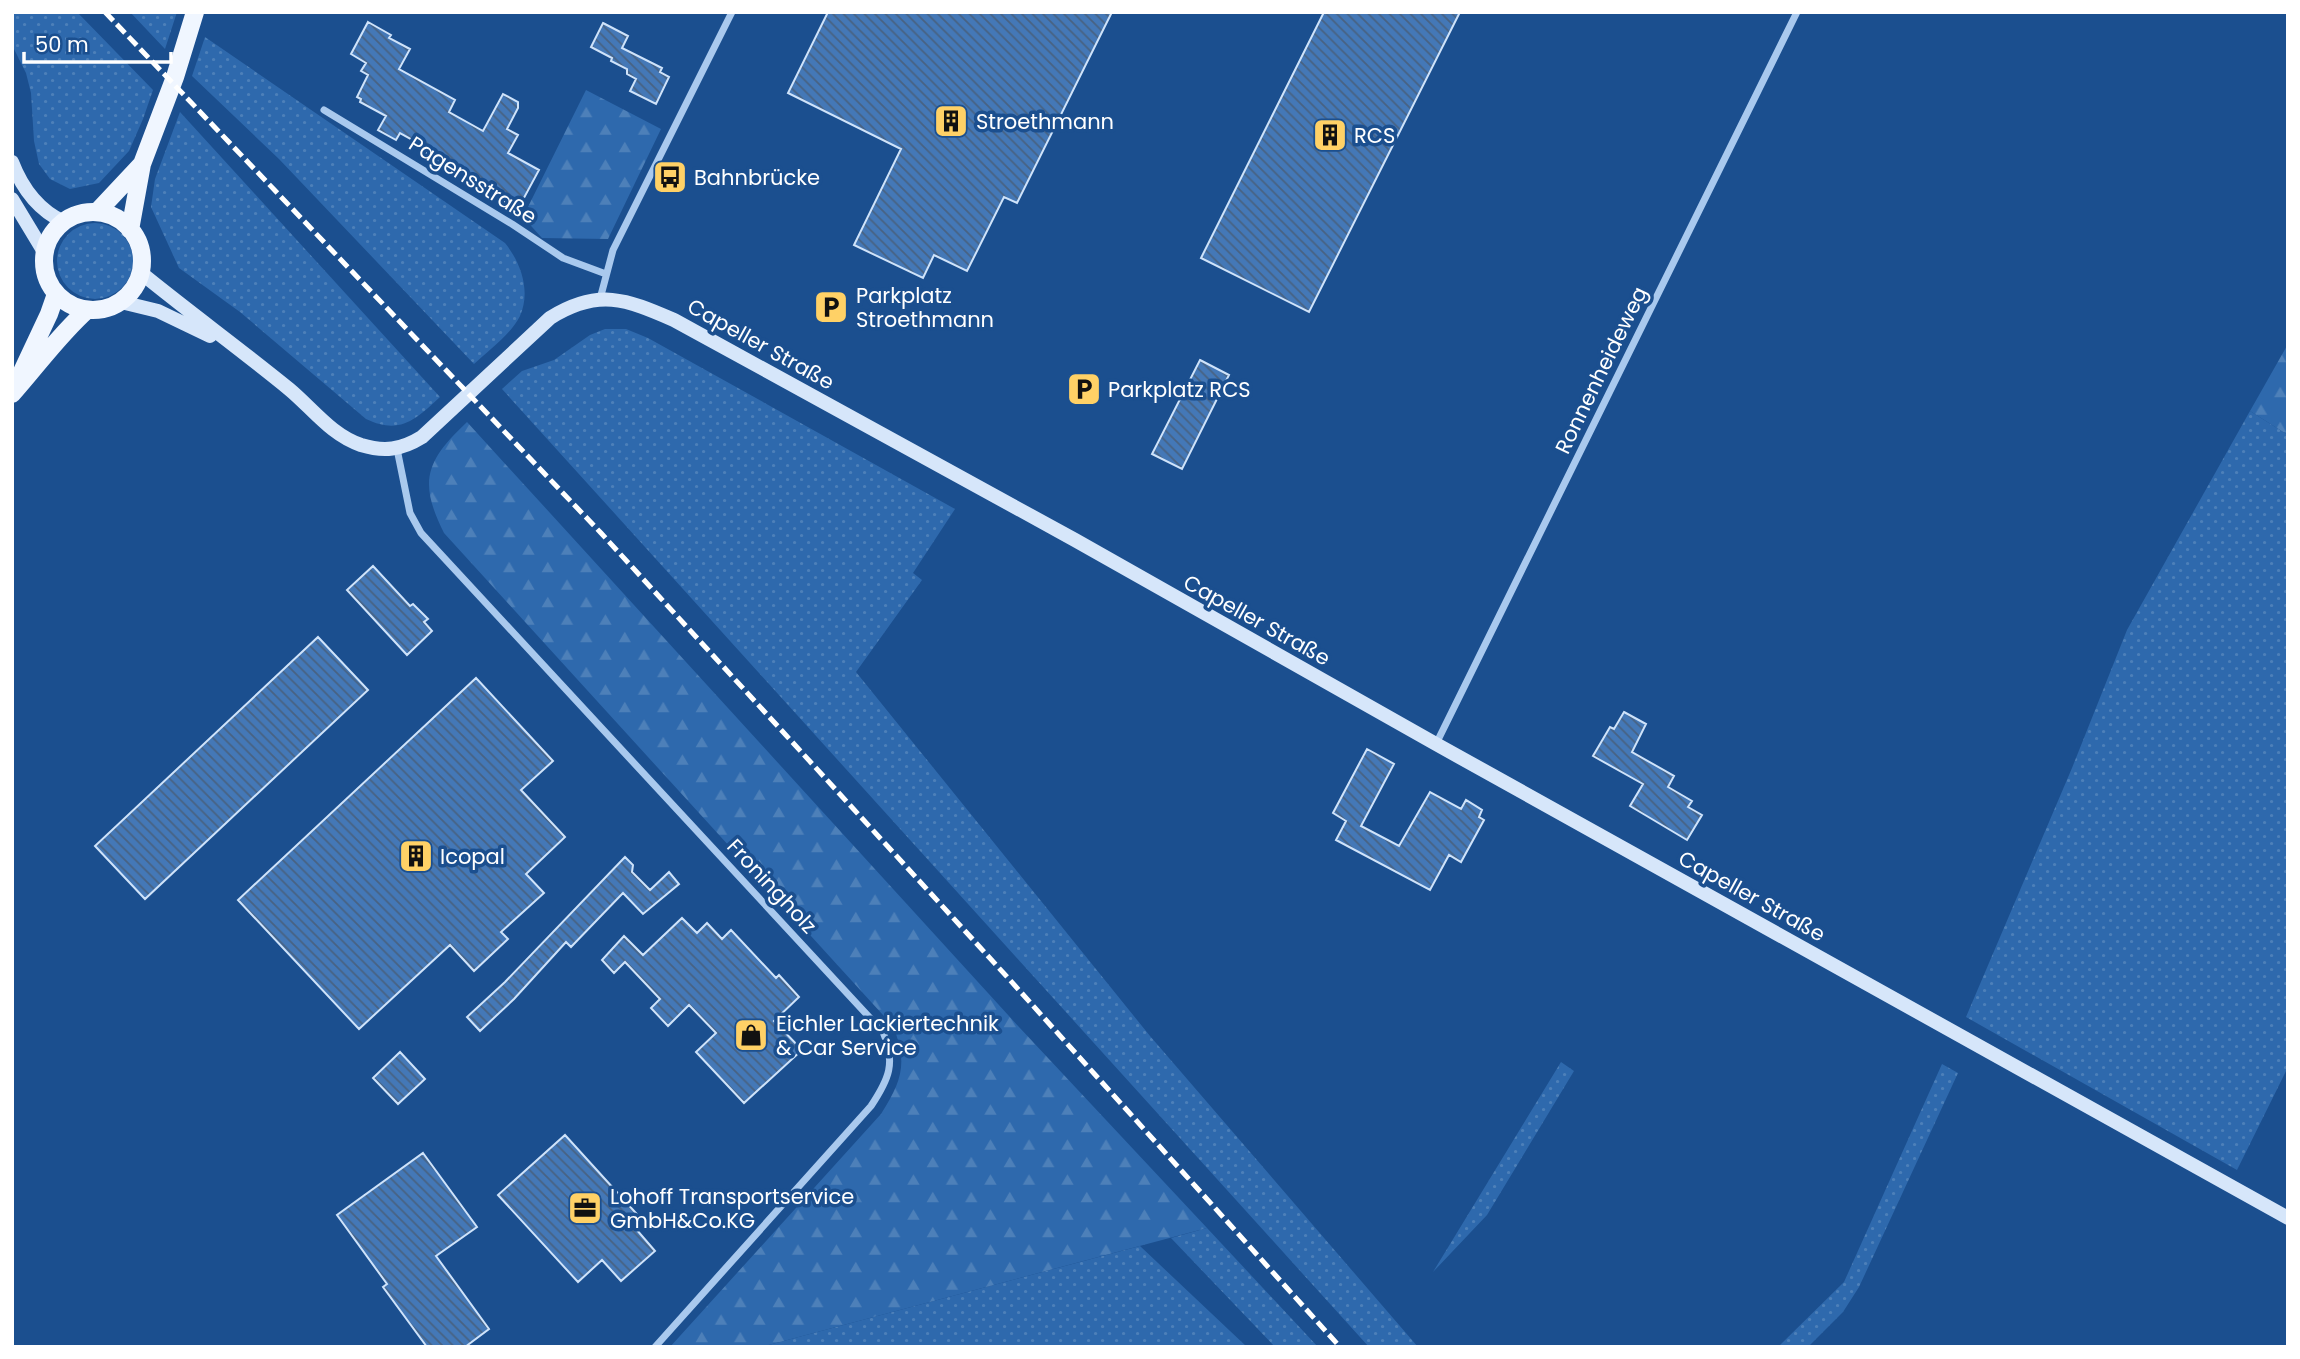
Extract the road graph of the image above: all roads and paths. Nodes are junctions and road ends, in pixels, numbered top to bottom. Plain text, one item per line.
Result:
1 (195, 12) edge
2 (733, 12) edge
3 (1797, 12) edge
4 (324, 110) dead end
5 (12, 162) edge
6 (142, 164) junction
7 (12, 199) edge
8 (97, 212) junction
9 (64, 222) junction
10 (130, 230) junction
11 (44, 252) junction
12 (140, 272) junction
13 (606, 274) junction
14 (56, 294) junction
15 (600, 299) junction
16 (121, 302) junction
17 (87, 310) junction
18 (231, 345) junction
19 (12, 393) edge
20 (397, 449) junction
21 (1436, 744) junction
22 (2288, 1218) edge
23 (656, 1347) edge

1 - 6 main road
2 - 13 street
3 - 21 street, Ronnenheideweg
4 - 13 street, Pagensstraße
5 - 9 street
6 - 8 main road
6 - 10 main road
7 - 11 street
8 - 9 main road
8 - 10 main road
9 - 11 main road
10 - 12 main road
11 - 14 main road
12 - 16 main road
12 - 18 street
13 - 15 street
14 - 17 main road
14 - 19 main road
15 - 20 street, Capeller Straße
15 - 21 street, Capeller Straße
16 - 17 main road
16 - 18 street
17 - 19 main road
18 - 20 street
20 - 23 street, Froningholz
21 - 22 street, Capeller Straße

